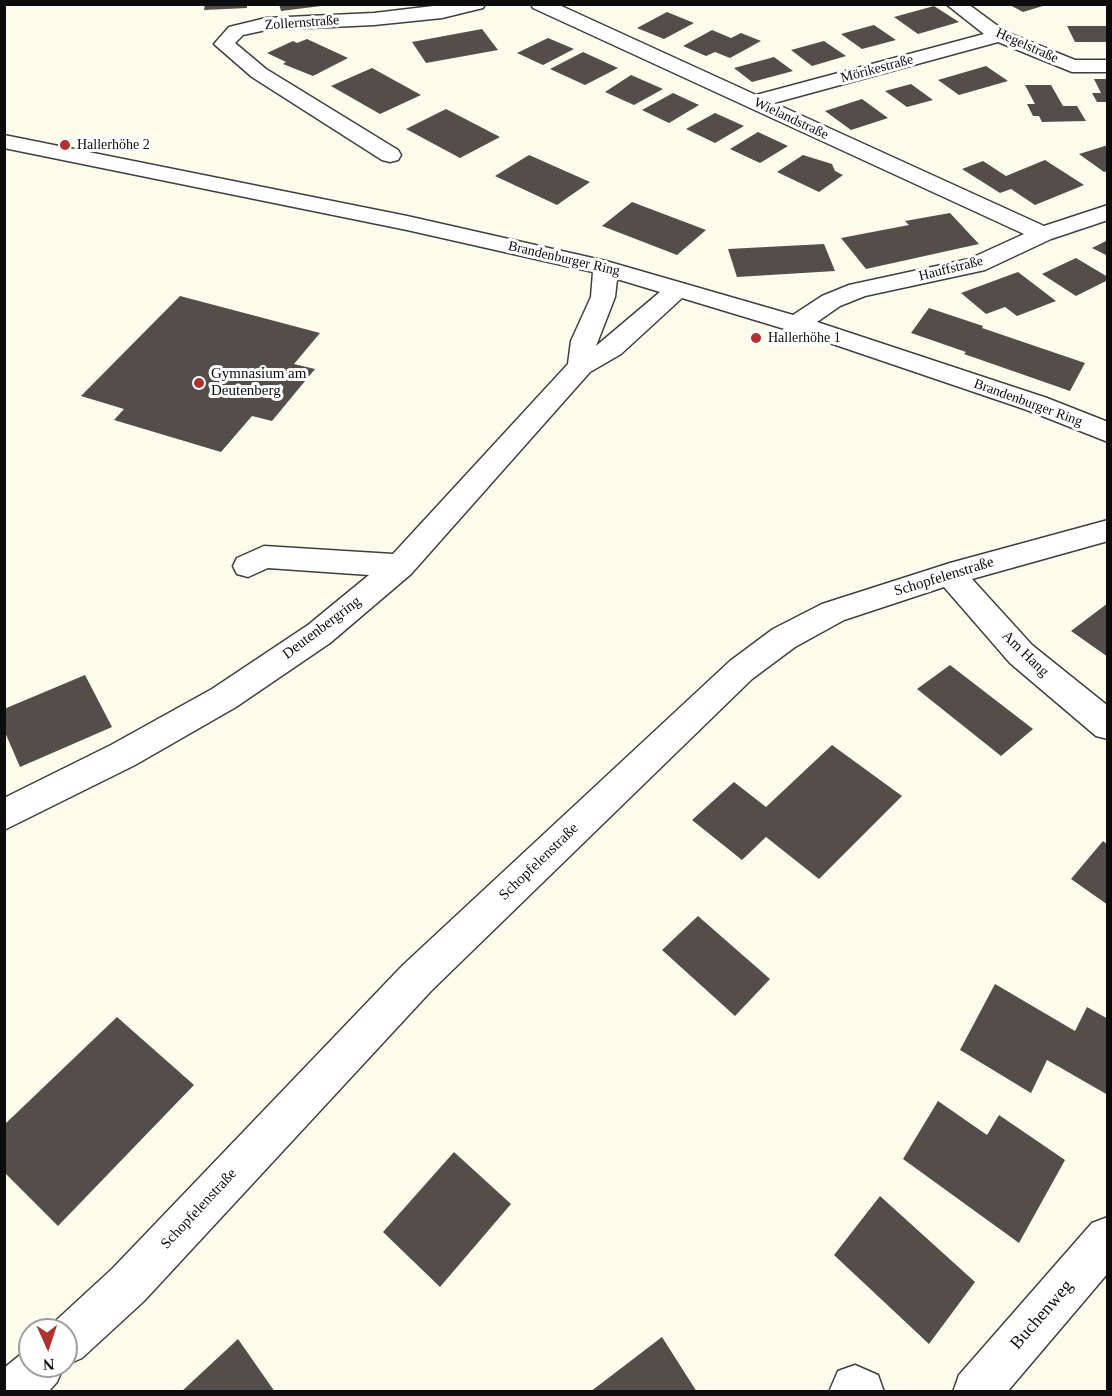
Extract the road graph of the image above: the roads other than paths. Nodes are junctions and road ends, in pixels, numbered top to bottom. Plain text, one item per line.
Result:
1 (476, 4) edge
2 (540, 4) edge
3 (955, 4) edge
4 (999, 36) junction
5 (1107, 66) edge
6 (755, 102) junction
7 (4, 141) edge
8 (390, 155) dead end
9 (1107, 213) edge
10 (1043, 234) junction
11 (606, 268) junction
12 (678, 289) junction
13 (796, 324) junction
14 (581, 366) junction
15 (1107, 433) edge
16 (1107, 530) edge
17 (249, 566) dead end
18 (400, 566) junction
19 (950, 574) junction
20 (1107, 726) edge
21 (4, 815) edge
22 (1107, 1239) edge
23 (78, 1331) edge
24 (28, 1378) edge
25 (13, 1392) edge
26 (976, 1392) edge

1 - 8 street, Zollernstraße
2 - 6 street, Wielandstraße
3 - 4 street, Hegelstraße
4 - 5 street, Hegelstraße
4 - 6 street, Mörikestraße
6 - 10 street, Wielandstraße
7 - 11 street, Brandenburger Ring
9 - 10 street, Hauffstraße
10 - 13 street, Hauffstraße
11 - 12 street, Brandenburger Ring
11 - 14 street
12 - 13 street, Brandenburger Ring
12 - 14 street, Deutenbergring
13 - 15 street, Brandenburger Ring
14 - 18 street, Deutenbergring
16 - 19 street, Schopfelenstraße
17 - 18 street
18 - 21 street, Deutenbergring
19 - 20 street, Am Hang
19 - 23 street, Schopfelenstraße
22 - 26 street, Buchenweg
24 - 25 street

